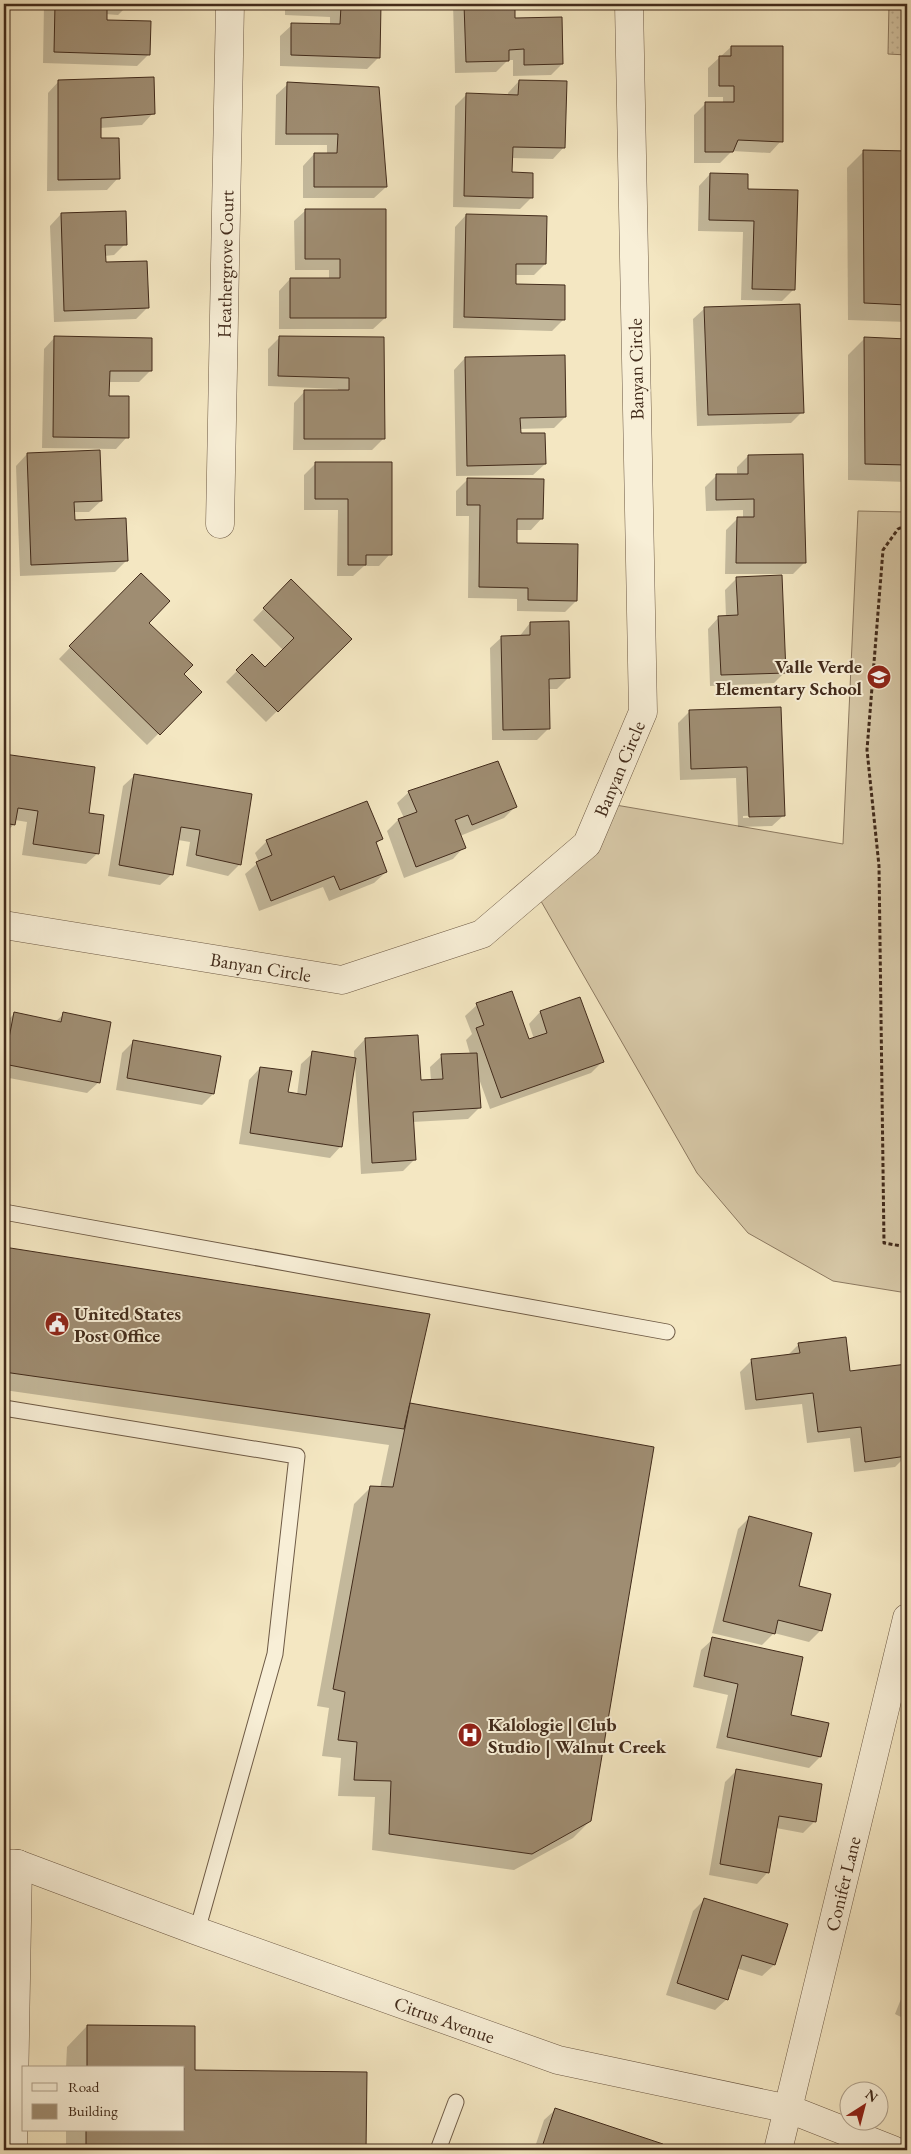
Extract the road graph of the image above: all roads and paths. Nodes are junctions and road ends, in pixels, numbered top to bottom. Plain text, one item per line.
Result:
1 (230, 4) edge
2 (629, 4) edge
3 (220, 524) dead end
4 (907, 524) edge
5 (4, 925) edge
6 (4, 1212) edge
7 (907, 1247) edge
8 (667, 1332) dead end
9 (4, 1408) edge
10 (907, 1618) edge
11 (11, 1864) edge
12 (198, 1931) junction
13 (456, 2102) dead end
14 (790, 2109) junction
15 (13, 2150) edge
16 (438, 2150) edge
17 (778, 2150) edge
18 (893, 2150) edge

1 - 3 street, Heathergrove Court
2 - 5 street, Banyan Circle
4 - 7 path
6 - 8 lane
9 - 12 lane
10 - 14 street, Conifer Lane
11 - 12 street, Citrus Avenue
11 - 15 street
12 - 14 street, Citrus Avenue
13 - 16 lane
14 - 17 street, Conifer Lane
14 - 18 street, Citrus Avenue

